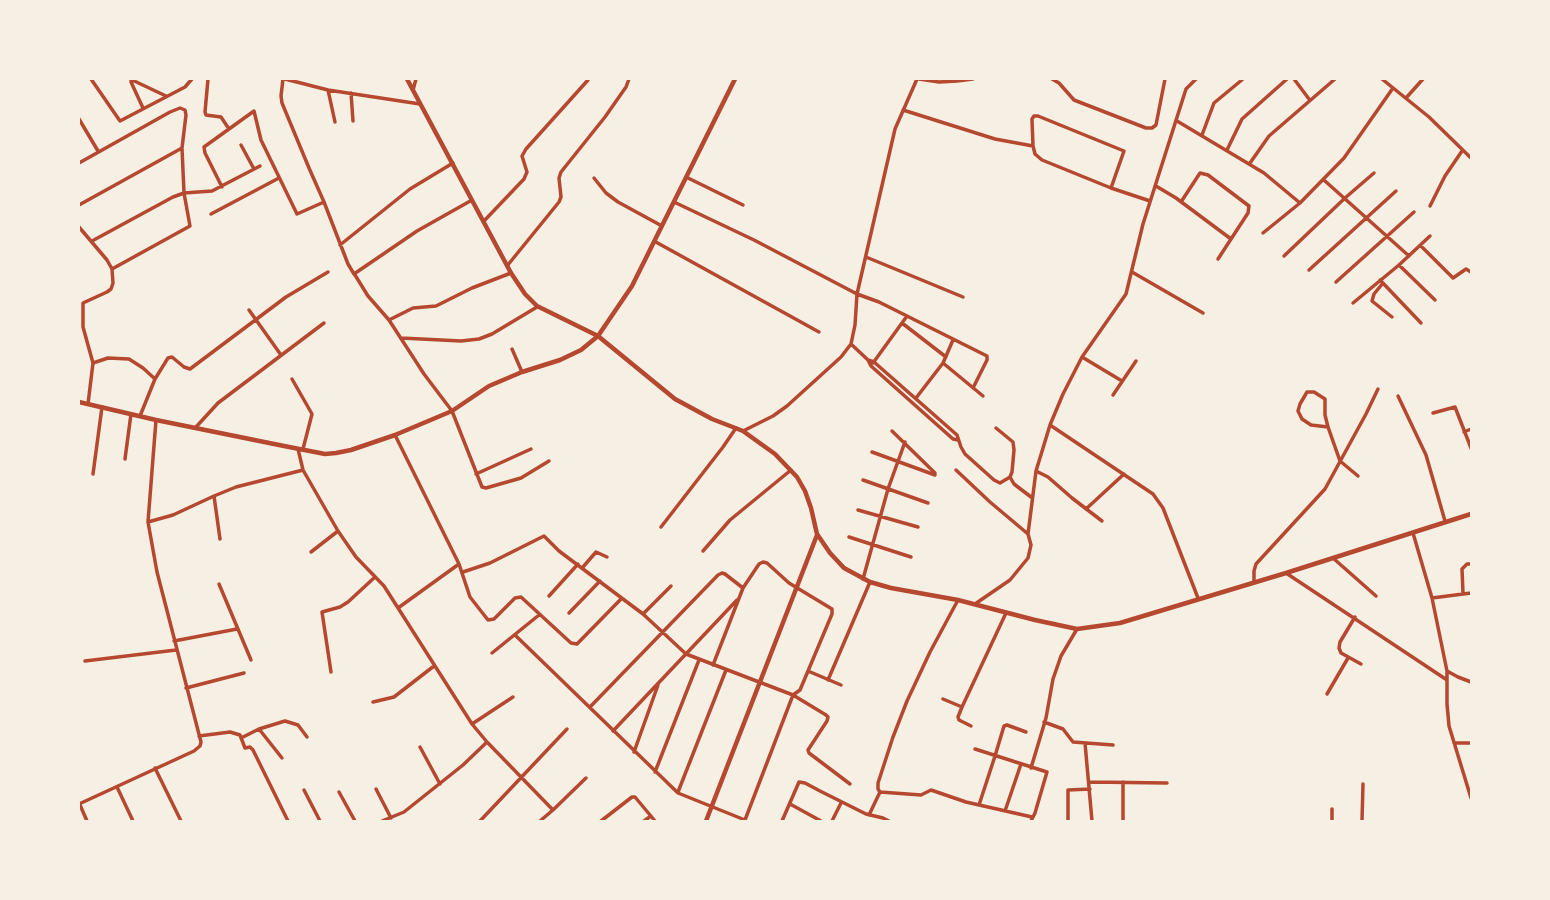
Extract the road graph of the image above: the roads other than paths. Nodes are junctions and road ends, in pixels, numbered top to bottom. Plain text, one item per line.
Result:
1 (91, 79) edge
2 (129, 79) edge
3 (192, 79) edge
4 (208, 79) edge
5 (284, 79) edge
6 (407, 79) edge
7 (416, 79) edge
8 (629, 79) edge
9 (735, 79) edge
10 (918, 79) edge
11 (973, 79) edge
12 (1052, 79) edge
13 (1166, 79) edge
14 (1196, 79) edge
15 (1243, 79) edge
16 (1287, 79) edge
17 (1294, 79) edge
18 (1335, 79) edge
19 (1382, 79) edge
20 (1423, 79) edge
21 (587, 80) edge
22 (1393, 88) junction
23 (328, 90) junction
24 (413, 90) junction
25 (351, 93) junction
26 (166, 97) junction
27 (1406, 98) junction
28 (1310, 100) junction
29 (421, 104) junction
30 (144, 108) junction
31 (903, 110) junction
32 (79, 120) edge
33 (1177, 120) junction
34 (354, 121) dead end
35 (335, 122) dead end
36 (229, 129) junction
37 (1202, 135) junction
38 (241, 145) dead end
39 (1033, 146) junction
40 (182, 148) junction
41 (1227, 150) junction
42 (1462, 151) junction
43 (99, 152) junction
44 (1471, 158) edge
45 (79, 163) edge
46 (453, 163) junction
47 (1249, 163) junction
48 (260, 166) dead end
49 (254, 169) junction
50 (1374, 173) dead end
51 (686, 177) junction
52 (279, 178) junction
53 (594, 178) dead end
54 (1324, 180) junction
55 (1155, 185) junction
56 (222, 187) junction
57 (1111, 188) junction
58 (1395, 191) dead end
59 (184, 193) junction
60 (1345, 198) junction
61 (472, 200) junction
62 (1151, 201) junction
63 (324, 202) junction
64 (674, 202) junction
65 (1181, 202) junction
66 (1300, 203) junction
67 (79, 205) edge
68 (743, 205) dead end
69 (1430, 206) dead end
70 (1415, 212) dead end
71 (211, 214) dead end
72 (1366, 218) junction
73 (484, 222) junction
74 (662, 226) junction
75 (79, 227) edge
76 (1263, 233) dead end
77 (1430, 236) dead end
78 (1387, 237) junction
79 (1231, 239) junction
80 (92, 241) junction
81 (654, 241) junction
82 (340, 245) junction
83 (1421, 246) junction
84 (1284, 256) dead end
85 (1409, 256) junction
86 (866, 257) junction
87 (1218, 259) dead end
88 (1399, 265) junction
89 (508, 266) junction
90 (112, 269) junction
91 (1309, 270) dead end
92 (328, 272) dead end
93 (1132, 272) junction
94 (1471, 272) edge
95 (511, 273) junction
96 (354, 274) junction
97 (1336, 282) dead end
98 (1381, 282) junction
99 (857, 294) junction
100 (963, 297) dead end
101 (1436, 300) dead end
102 (1353, 303) dead end
103 (537, 306) junction
104 (248, 310) dead end
105 (1203, 313) dead end
106 (907, 316) junction
107 (1392, 317) dead end
108 (389, 320) junction
109 (256, 321) junction
110 (324, 323) dead end
111 (902, 323) junction
112 (1421, 323) dead end
113 (819, 332) dead end
114 (598, 336) junction
115 (401, 338) junction
116 (953, 340) junction
117 (851, 344) junction
118 (512, 349) dead end
119 (281, 355) junction
120 (946, 357) junction
121 (1082, 357) junction
122 (1136, 360) dead end
123 (93, 363) junction
124 (943, 363) junction
125 (873, 364) junction
126 (522, 372) junction
127 (155, 379) junction
128 (292, 379) dead end
129 (1122, 381) junction
130 (972, 388) junction
131 (1378, 389) dead end
132 (1113, 395) dead end
133 (983, 396) dead end
134 (1398, 396) dead end
135 (914, 400) junction
136 (79, 402) edge
137 (88, 404) junction
138 (102, 407) junction
139 (452, 411) junction
140 (1433, 413) dead end
141 (131, 414) junction
142 (140, 416) junction
143 (156, 420) junction
144 (1050, 425) junction
145 (196, 427) junction
146 (1328, 427) junction
147 (736, 428) junction
148 (996, 428) dead end
149 (1471, 429) edge
150 (892, 430) dead end
151 (743, 432) junction
152 (1464, 432) junction
153 (395, 435) junction
154 (905, 443) junction
155 (1471, 448) edge
156 (301, 449) junction
157 (531, 449) dead end
158 (872, 452) dead end
159 (125, 459) dead end
160 (549, 461) dead end
161 (897, 461) junction
162 (1340, 461) junction
163 (303, 470) junction
164 (791, 470) junction
165 (956, 470) dead end
166 (1036, 471) junction
167 (93, 474) dead end
168 (476, 474) junction
169 (1124, 474) junction
170 (1359, 476) dead end
171 (1010, 477) junction
172 (863, 480) dead end
173 (888, 489) junction
174 (214, 496) junction
175 (1032, 497) junction
176 (928, 503) dead end
177 (1086, 509) junction
178 (858, 510) dead end
179 (1471, 514) edge
180 (881, 517) junction
181 (1102, 521) dead end
182 (1445, 521) junction
183 (148, 522) junction
184 (661, 527) dead end
185 (918, 527) dead end
186 (338, 531) junction
187 (1413, 533) junction
188 (817, 534) junction
189 (1028, 534) junction
190 (849, 537) dead end
191 (220, 539) dead end
192 (873, 545) junction
193 (703, 551) dead end
194 (311, 552) dead end
195 (911, 556) dead end
196 (607, 557) dead end
197 (1333, 558) junction
198 (459, 564) junction
199 (578, 564) junction
200 (1471, 564) edge
201 (583, 568) junction
202 (463, 572) junction
203 (1286, 573) junction
204 (375, 577) junction
205 (863, 579) junction
206 (600, 581) junction
207 (870, 582) junction
208 (1254, 582) junction
209 (219, 584) dead end
210 (671, 586) dead end
211 (796, 587) junction
212 (743, 588) junction
213 (1463, 593) junction
214 (1471, 593) edge
215 (549, 596) dead end
216 (1376, 596) dead end
217 (622, 598) junction
218 (739, 598) junction
219 (1198, 598) junction
220 (1432, 598) junction
221 (958, 600) junction
222 (975, 604) junction
223 (398, 608) junction
224 (569, 613) dead end
225 (1006, 613) junction
226 (643, 614) junction
227 (539, 615) junction
228 (1354, 617) junction
229 (237, 629) junction
230 (1076, 629) junction
231 (663, 632) junction
232 (514, 635) junction
233 (173, 641) junction
234 (176, 650) junction
235 (492, 653) dead end
236 (686, 654) junction
237 (1348, 658) junction
238 (251, 660) dead end
239 (699, 660) junction
240 (85, 661) dead end
241 (1361, 664) dead end
242 (713, 665) junction
243 (434, 666) junction
244 (726, 670) junction
245 (808, 671) junction
246 (1447, 671) junction
247 (331, 672) dead end
248 (244, 673) dead end
249 (828, 680) junction
250 (1447, 680) junction
251 (760, 681) junction
252 (1471, 682) edge
253 (659, 683) junction
254 (841, 685) dead end
255 (187, 688) junction
256 (1326, 694) dead end
257 (793, 695) junction
258 (513, 697) dead end
259 (943, 699) dead end
260 (373, 702) dead end
261 (590, 707) junction
262 (962, 707) junction
263 (1044, 722) junction
264 (472, 724) junction
265 (971, 726) dead end
266 (259, 729) junction
267 (567, 729) dead end
268 (613, 731) junction
269 (1026, 732) dead end
270 (199, 736) junction
271 (307, 737) dead end
272 (241, 738) junction
273 (487, 742) junction
274 (1085, 743) junction
275 (1454, 743) junction
276 (1471, 743) edge
277 (1113, 745) dead end
278 (420, 747) dead end
279 (975, 749) dead end
280 (634, 752) junction
281 (995, 756) junction
282 (282, 758) dead end
283 (1020, 764) junction
284 (155, 768) junction
285 (1031, 768) junction
286 (655, 772) junction
287 (522, 777) junction
288 (586, 778) dead end
289 (1089, 782) junction
290 (1123, 782) junction
291 (1167, 783) dead end
292 (440, 784) junction
293 (850, 784) dead end
294 (1363, 784) dead end
295 (117, 787) junction
296 (376, 789) dead end
297 (1090, 789) junction
298 (304, 790) dead end
299 (340, 792) dead end
300 (880, 792) junction
301 (678, 793) junction
302 (1471, 798) edge
303 (841, 803) junction
304 (79, 804) edge
305 (790, 804) junction
306 (979, 805) junction
307 (711, 807) junction
308 (1332, 809) dead end
309 (553, 810) junction
310 (1005, 810) junction
311 (868, 814) junction
312 (651, 816) junction
313 (391, 818) junction
314 (1032, 819) edge
315 (745, 820) edge
316 (87, 821) edge
317 (133, 821) edge
318 (181, 821) edge
319 (288, 821) edge
320 (320, 821) edge
321 (355, 821) edge
322 (382, 821) edge
323 (480, 821) edge
324 (540, 821) edge
325 (601, 821) edge
326 (645, 821) edge
327 (655, 821) edge
328 (706, 821) edge
329 (782, 821) edge
330 (821, 821) edge
331 (832, 821) edge
332 (862, 821) edge
333 (890, 821) edge
334 (1068, 821) edge
335 (1092, 821) edge
336 (1123, 821) edge
337 (1332, 821) edge
338 (1362, 821) edge

1 - 30 street
2 - 26 street
2 - 30 street
3 - 26 street
4 - 36 street
5 - 23 street
5 - 63 street
6 - 24 street
7 - 24 street
8 - 89 street
9 - 51 street
10 - 11 street
10 - 31 street
12 - 13 street
14 - 33 street
15 - 37 street
16 - 41 street
17 - 28 street
18 - 28 street
19 - 22 street
20 - 27 street
21 - 73 street
22 - 27 street
22 - 54 street
23 - 25 street
23 - 35 street
24 - 29 street
25 - 29 street
25 - 34 street
26 - 30 street
27 - 42 street
28 - 47 street
29 - 46 street
31 - 39 street
31 - 86 street
32 - 43 street
33 - 37 street
33 - 55 street
36 - 52 street
36 - 56 street
37 - 41 street
38 - 49 street
39 - 57 street
39 - 57 street
40 - 43 street
40 - 59 street
40 - 67 street
41 - 47 street
42 - 44 street
42 - 69 street
43 - 45 street
46 - 61 street
46 - 82 street
47 - 66 street
48 - 49 street
49 - 56 street
50 - 60 street
51 - 64 street
51 - 68 street
52 - 63 street
52 - 71 street
53 - 74 street
54 - 60 street
54 - 66 street
55 - 62 street
55 - 65 street
56 - 59 street
57 - 62 street
58 - 72 street
59 - 80 street
59 - 90 street
60 - 72 street
60 - 84 street
61 - 73 street
61 - 96 street
62 - 93 street
63 - 82 street
64 - 74 street
64 - 99 street
65 - 79 street
65 - 79 street
66 - 76 street
70 - 78 street
72 - 78 street
72 - 91 street
73 - 89 street
74 - 81 street
75 - 80 street
77 - 83 street
78 - 85 street
78 - 97 street
79 - 87 street
80 - 90 street
81 - 113 street
81 - 114 street
82 - 96 street
83 - 85 street
83 - 94 street
85 - 88 street
86 - 99 street
86 - 100 street
88 - 98 street
88 - 101 street
89 - 95 street
90 - 123 street
92 - 109 street
93 - 105 street
93 - 121 street
95 - 103 street
95 - 108 street
96 - 108 street
98 - 102 street
98 - 107 street
98 - 112 street
99 - 106 street
99 - 117 street
103 - 114 street
103 - 115 street
104 - 109 street
106 - 111 street
106 - 116 street
108 - 115 street
109 - 119 street
109 - 127 street
110 - 119 street
111 - 120 street
111 - 125 street
114 - 126 street
114 - 147 street
115 - 139 street
116 - 120 street
116 - 130 street
117 - 125 street
117 - 151 street
118 - 126 street
119 - 145 street
120 - 124 street
121 - 129 street
121 - 144 street
122 - 129 street
123 - 127 street
123 - 137 street
124 - 130 street
124 - 135 street
125 - 135 street
126 - 139 street
127 - 142 street
128 - 156 street
129 - 132 street
130 - 133 street
131 - 162 street
134 - 182 street
135 - 171 street
136 - 137 street
137 - 138 street
138 - 141 street
138 - 167 street
139 - 153 street
139 - 168 street
140 - 152 street
141 - 142 street
141 - 159 street
142 - 143 street
143 - 145 street
143 - 183 street
144 - 166 street
144 - 169 street
145 - 156 street
146 - 146 street
146 - 162 street
147 - 151 street
147 - 184 street
148 - 171 street
149 - 152 street
150 - 154 street
151 - 164 street
152 - 155 street
153 - 156 street
153 - 198 street
154 - 161 street
154 - 161 street
156 - 163 street
157 - 168 street
158 - 161 street
160 - 168 street
161 - 173 street
162 - 170 street
162 - 208 street
163 - 174 street
163 - 186 street
164 - 188 street
164 - 193 street
165 - 189 street
166 - 175 street
166 - 177 street
169 - 177 street
169 - 219 street
171 - 175 street
172 - 173 street
173 - 176 street
173 - 180 street
174 - 183 street
174 - 191 street
175 - 189 street
177 - 181 street
178 - 180 street
179 - 182 street
180 - 185 street
180 - 192 street
182 - 187 street
183 - 233 street
186 - 194 street
186 - 204 street
187 - 197 street
187 - 220 street
188 - 205 street
188 - 211 street
189 - 222 street
190 - 192 street
192 - 195 street
192 - 205 street
196 - 201 street
197 - 203 street
197 - 216 street
198 - 202 street
198 - 223 street
199 - 201 street
199 - 202 street
199 - 215 street
200 - 213 street
201 - 206 street
202 - 227 street
203 - 208 street
203 - 228 street
204 - 223 street
204 - 247 street
205 - 207 street
206 - 217 street
206 - 224 street
207 - 221 street
207 - 249 street
208 - 219 street
209 - 229 street
210 - 226 street
211 - 212 street
211 - 245 street
211 - 251 street
212 - 218 street
212 - 231 street
213 - 214 street
213 - 220 street
217 - 226 street
217 - 227 street
218 - 236 street
218 - 242 street
219 - 230 street
220 - 246 street
221 - 222 street
221 - 300 street
222 - 225 street
223 - 243 street
225 - 230 street
225 - 262 street
226 - 231 street
227 - 232 street
228 - 237 street
228 - 250 street
229 - 233 street
229 - 238 street
230 - 263 street
231 - 236 street
231 - 261 street
232 - 235 street
232 - 261 street
233 - 234 street
234 - 240 street
234 - 255 street
236 - 239 street
236 - 253 street
237 - 241 street
237 - 256 street
239 - 242 street
239 - 286 street
242 - 244 street
243 - 260 street
243 - 264 street
244 - 251 street
244 - 301 street
245 - 249 street
245 - 257 street
246 - 250 street
246 - 252 street
248 - 255 street
249 - 254 street
250 - 275 street
251 - 257 street
251 - 307 street
253 - 268 street
253 - 280 street
255 - 270 street
257 - 293 street
257 - 315 street
258 - 264 street
259 - 262 street
261 - 268 street
262 - 265 street
263 - 274 street
263 - 285 street
264 - 273 street
266 - 271 street
266 - 272 street
266 - 282 street
267 - 287 street
268 - 280 street
269 - 281 street
270 - 272 street
270 - 284 street
272 - 319 street
273 - 287 street
273 - 292 street
274 - 277 street
274 - 289 street
275 - 276 street
275 - 302 street
278 - 292 street
279 - 281 street
280 - 286 street
281 - 283 street
281 - 306 street
283 - 285 street
283 - 310 street
284 - 295 street
284 - 318 street
285 - 314 street
286 - 301 street
287 - 309 street
287 - 323 street
288 - 309 street
289 - 290 street
289 - 297 street
290 - 291 street
290 - 336 street
292 - 313 street
294 - 338 street
295 - 304 street
295 - 317 street
296 - 313 street
297 - 334 street
297 - 335 street
298 - 320 street
299 - 321 street
300 - 306 street
300 - 311 street
301 - 307 street
303 - 305 street
303 - 311 street
303 - 331 street
304 - 316 street
305 - 329 street
305 - 330 street
306 - 310 street
307 - 315 street
307 - 328 street
308 - 337 street
309 - 324 street
310 - 314 street
311 - 332 street
311 - 333 street
312 - 325 street
312 - 326 street
312 - 327 street
313 - 322 street

